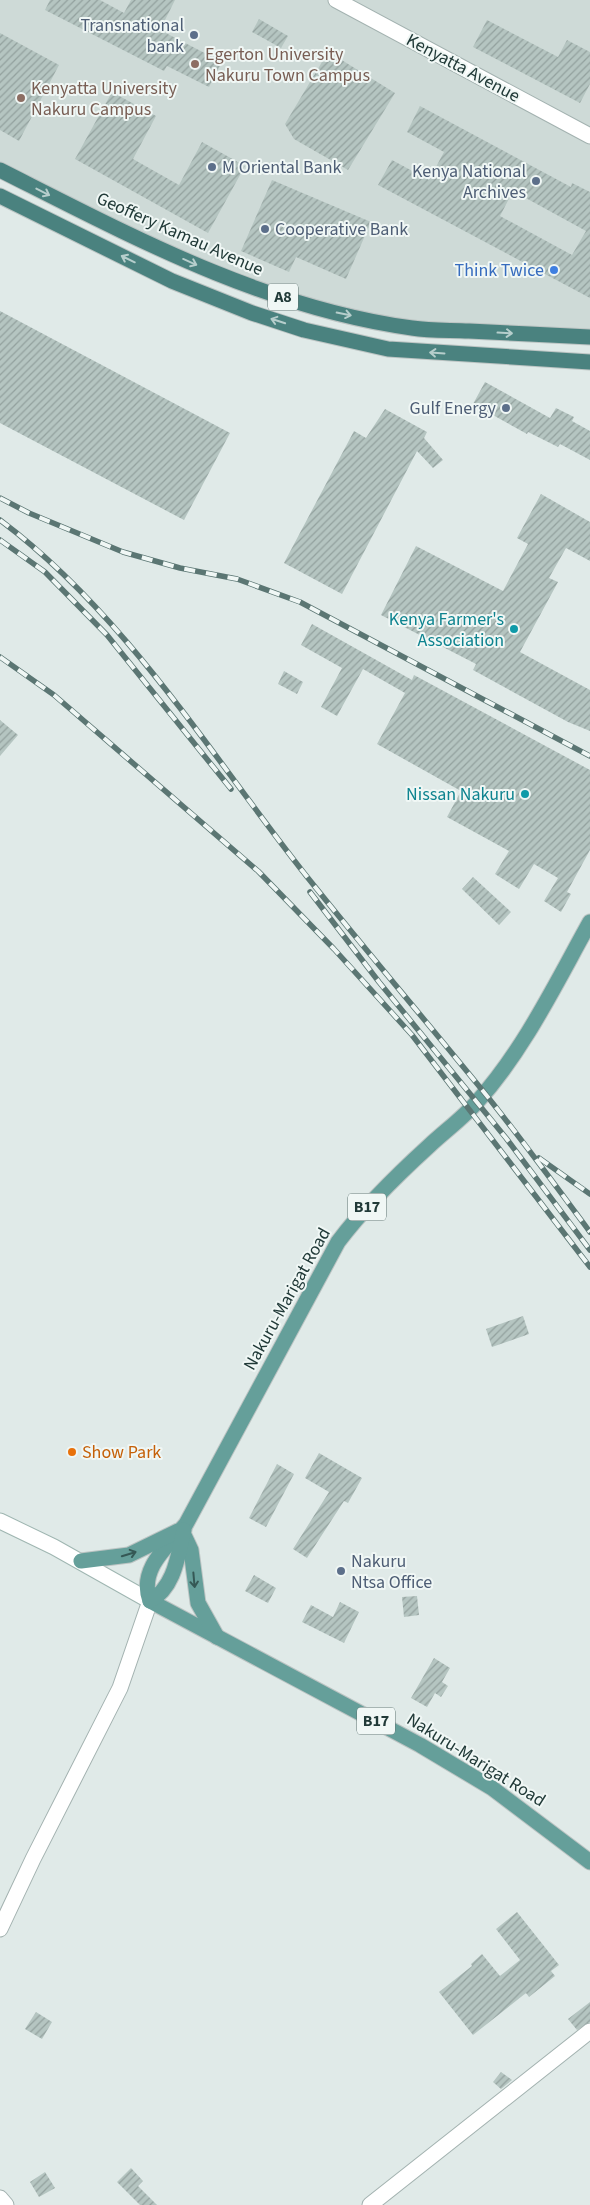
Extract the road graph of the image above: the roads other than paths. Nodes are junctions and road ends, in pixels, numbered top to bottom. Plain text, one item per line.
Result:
1 (336, 0) edge
2 (590, 136) edge
3 (0, 170) edge
4 (0, 196) edge
5 (590, 337) edge
6 (590, 362) edge
7 (590, 922) edge
8 (0, 1521) edge
9 (184, 1529) junction
10 (81, 1561) junction
11 (150, 1601) junction
12 (218, 1638) junction
13 (590, 1862) edge
14 (0, 1929) edge
15 (590, 2031) edge
16 (0, 2198) edge
17 (6, 2205) edge
18 (370, 2205) edge

1 - 2 street, Kenyatta Avenue
3 -> 5 highway, Geoffery Kamau Avenue / A8
6 -> 4 highway, A8
7 - 9 main road, Nakuru-Marigat Road / B17
8 - 10 street
10 -> 9 main road
9 - 11 main road, Nakuru-Marigat Road / B17
9 - 11 main road, Nakuru-Marigat Road / B17
9 -> 12 main road
10 - 11 street
11 - 12 main road, Nakuru-Marigat Road / B17
11 - 14 street
12 - 13 main road, Nakuru-Marigat Road / B17
15 - 18 street
16 - 17 street

